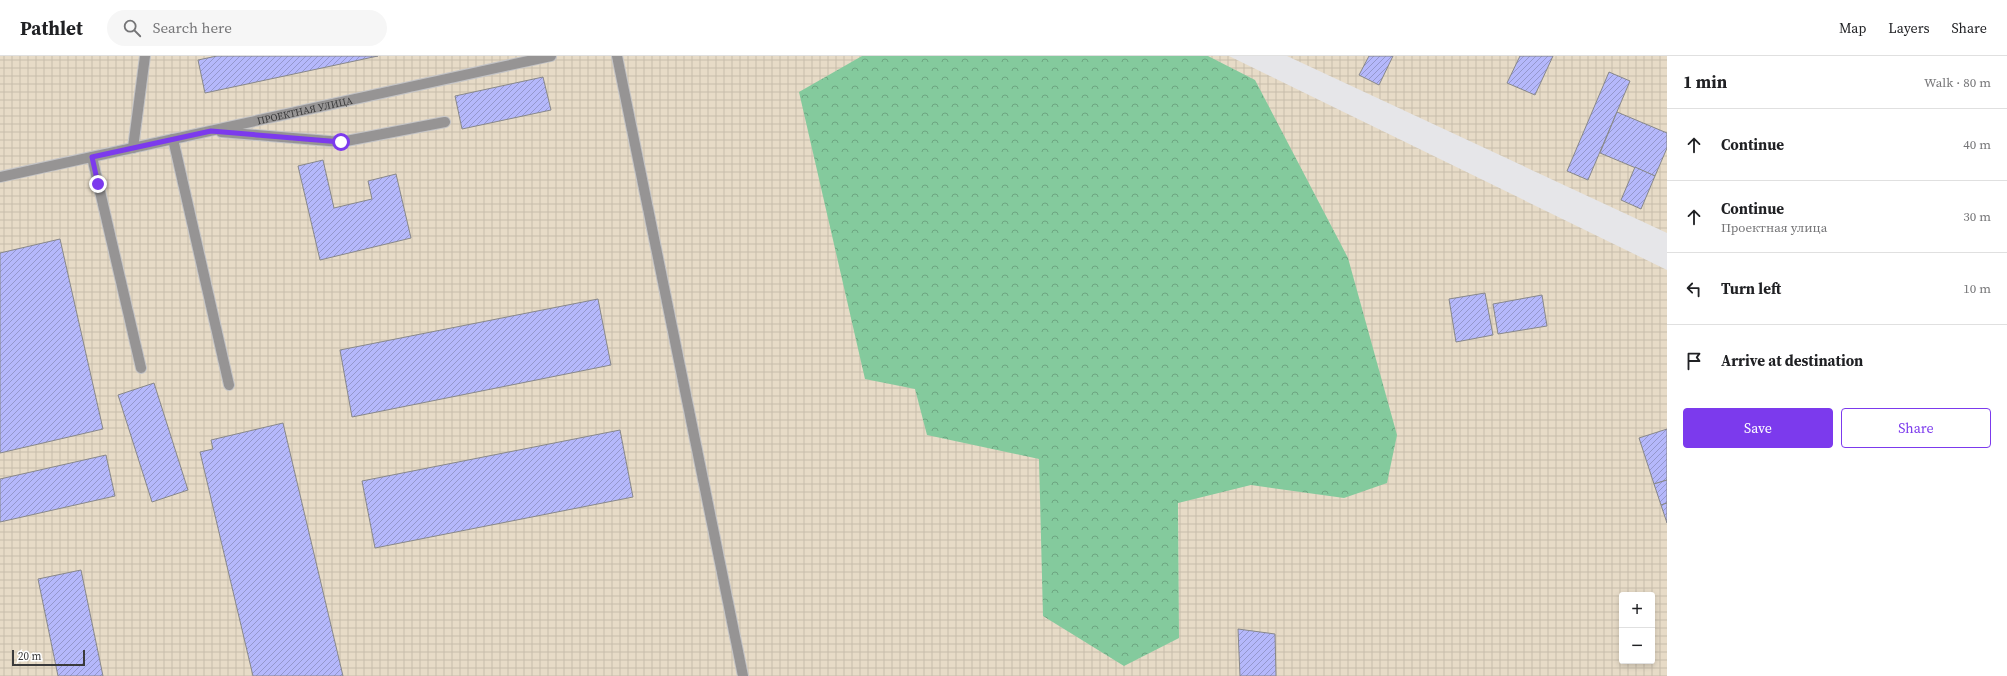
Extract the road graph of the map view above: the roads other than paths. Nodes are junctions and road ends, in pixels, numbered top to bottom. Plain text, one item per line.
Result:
1 (145, 56) edge
2 (551, 56) edge
3 (617, 56) edge
4 (518, 60) edge
5 (445, 122) dead end
6 (211, 131) junction
7 (173, 139) junction
8 (133, 148) junction
9 (92, 157) junction
10 (0, 177) edge
11 (141, 368) dead end
12 (230, 385) dead end
13 (743, 676) edge

1 - 8 street
2 - 4 street, ПРОЕКТНАЯ УЛИЦА
3 - 13 street
4 - 6 street, ПРОЕКТНАЯ УЛИЦА
5 - 6 street
6 - 7 street, ПРОЕКТНАЯ УЛИЦА
7 - 8 street, ПРОЕКТНАЯ УЛИЦА
7 - 12 street
8 - 9 street, ПРОЕКТНАЯ УЛИЦА
9 - 10 street, ПРОЕКТНАЯ УЛИЦА
9 - 11 street

